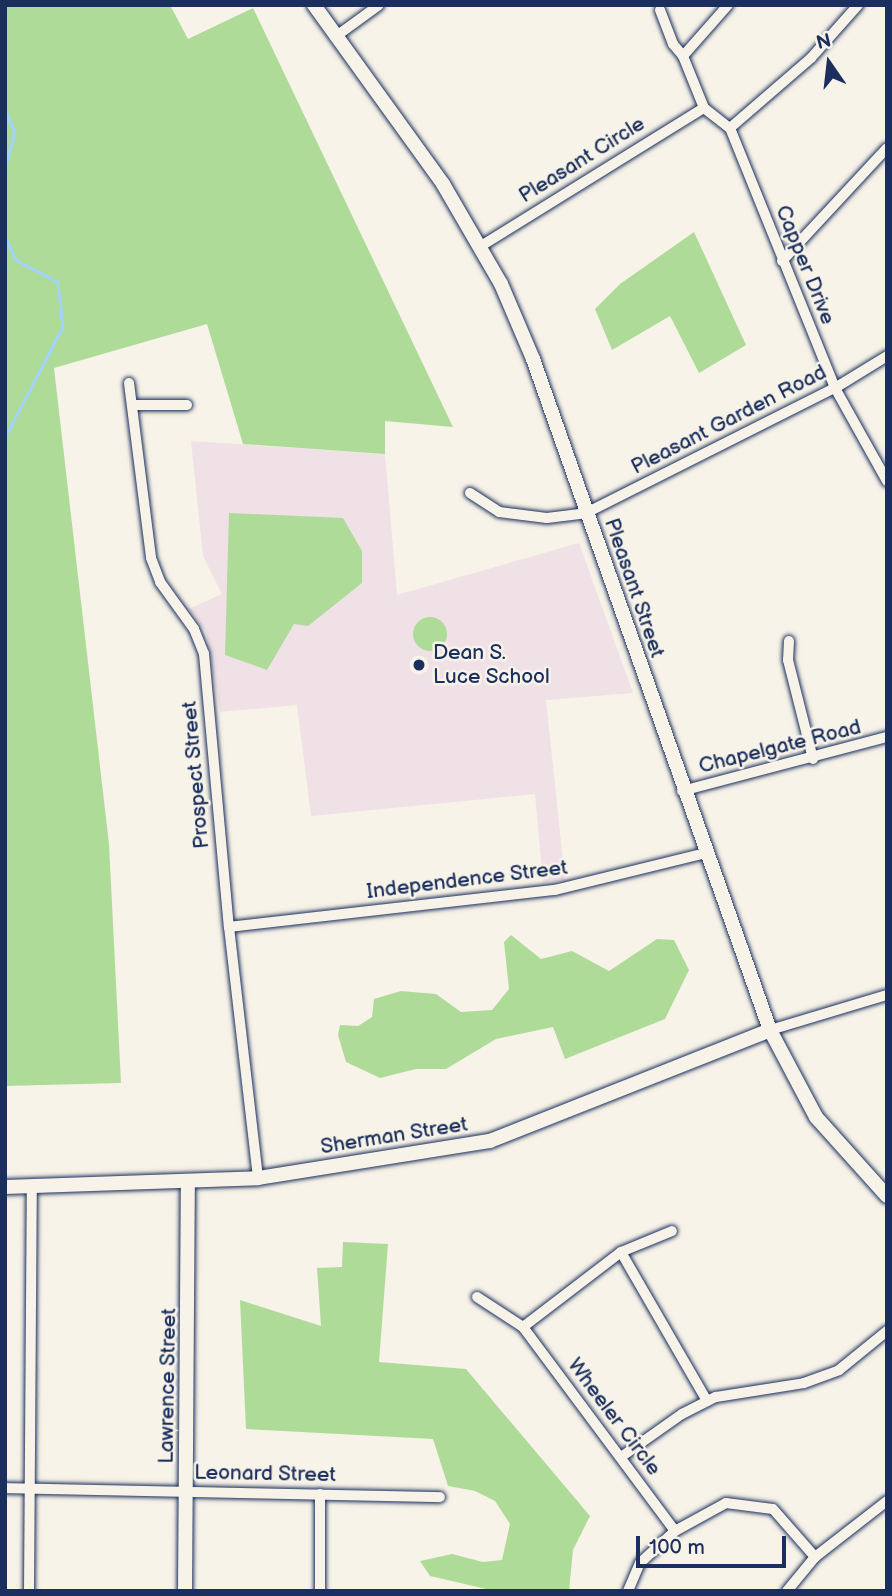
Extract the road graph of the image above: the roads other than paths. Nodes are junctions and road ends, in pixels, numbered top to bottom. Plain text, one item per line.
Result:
1 (314, 5) edge
2 (379, 5) edge
3 (728, 5) edge
4 (858, 5) edge
5 (660, 10) dead end
6 (335, 37) junction
7 (683, 56) junction
8 (704, 108) junction
9 (730, 128) junction
10 (887, 148) edge
11 (481, 246) junction
12 (782, 261) junction
13 (887, 356) edge
14 (130, 383) dead end
15 (835, 388) junction
16 (132, 405) junction
17 (187, 405) dead end
18 (887, 481) edge
19 (471, 493) dead end
20 (586, 513) junction
21 (789, 641) dead end
22 (887, 737) edge
23 (813, 759) junction
24 (682, 791) junction
25 (706, 853) junction
26 (229, 927) junction
27 (887, 995) edge
28 (770, 1030) junction
29 (258, 1178) junction
30 (188, 1182) junction
31 (5, 1187) edge
32 (32, 1189) junction
33 (887, 1196) edge
34 (671, 1231) dead end
35 (621, 1252) junction
36 (477, 1297) dead end
37 (523, 1326) junction
38 (887, 1331) edge
39 (707, 1401) junction
40 (621, 1457) junction
41 (5, 1488) edge
42 (28, 1488) junction
43 (188, 1491) junction
44 (320, 1494) junction
45 (440, 1497) dead end
46 (887, 1501) edge
47 (675, 1531) junction
48 (814, 1558) junction
49 (29, 1591) edge
50 (185, 1591) edge
51 (320, 1591) edge
52 (628, 1591) edge
53 (787, 1591) edge

1 - 6 main road, Pleasant Street
2 - 6 street
3 - 7 street
4 - 9 street
5 - 7 street
6 - 11 main road, Pleasant Street
7 - 8 street
8 - 9 street
8 - 11 street, Pleasant Circle
9 - 12 street, Capper Drive
10 - 12 street
11 - 20 main road, Pleasant Street
12 - 15 street, Capper Drive
13 - 15 street, Pleasant Garden Road
14 - 16 street, Prospect Street
15 - 18 street, Capper Drive
15 - 20 street, Pleasant Garden Road
16 - 17 street
16 - 26 street, Prospect Street
19 - 20 street, Pleasant Garden Road
20 - 24 main road, Pleasant Street
21 - 23 street
22 - 23 street, Chapelgate Road
23 - 24 street, Chapelgate Road
24 - 25 main road, Pleasant Street
25 - 26 street, Independence Street
25 - 28 main road, Pleasant Street
26 - 29 street, Prospect Street
27 - 28 street
28 - 29 main road, Sherman Street
28 - 33 main road, Pleasant Street
29 - 30 main road, Sherman Street
30 - 32 main road, Sherman Street
30 - 43 main road, Lawrence Street
31 - 32 main road, Sherman Street
32 - 42 street
34 - 35 street
35 - 37 street
35 - 39 street
36 - 37 street, Wheeler Circle
37 - 40 street, Wheeler Circle
38 - 39 street
39 - 40 street
40 - 47 street, Wheeler Circle
41 - 42 street, Leonard Street
42 - 43 street, Leonard Street
42 - 49 street
43 - 44 street, Leonard Street
43 - 50 main road, Lawrence Street
44 - 45 street, Leonard Street
44 - 51 street
46 - 48 street
47 - 48 street
47 - 52 street
48 - 53 street

